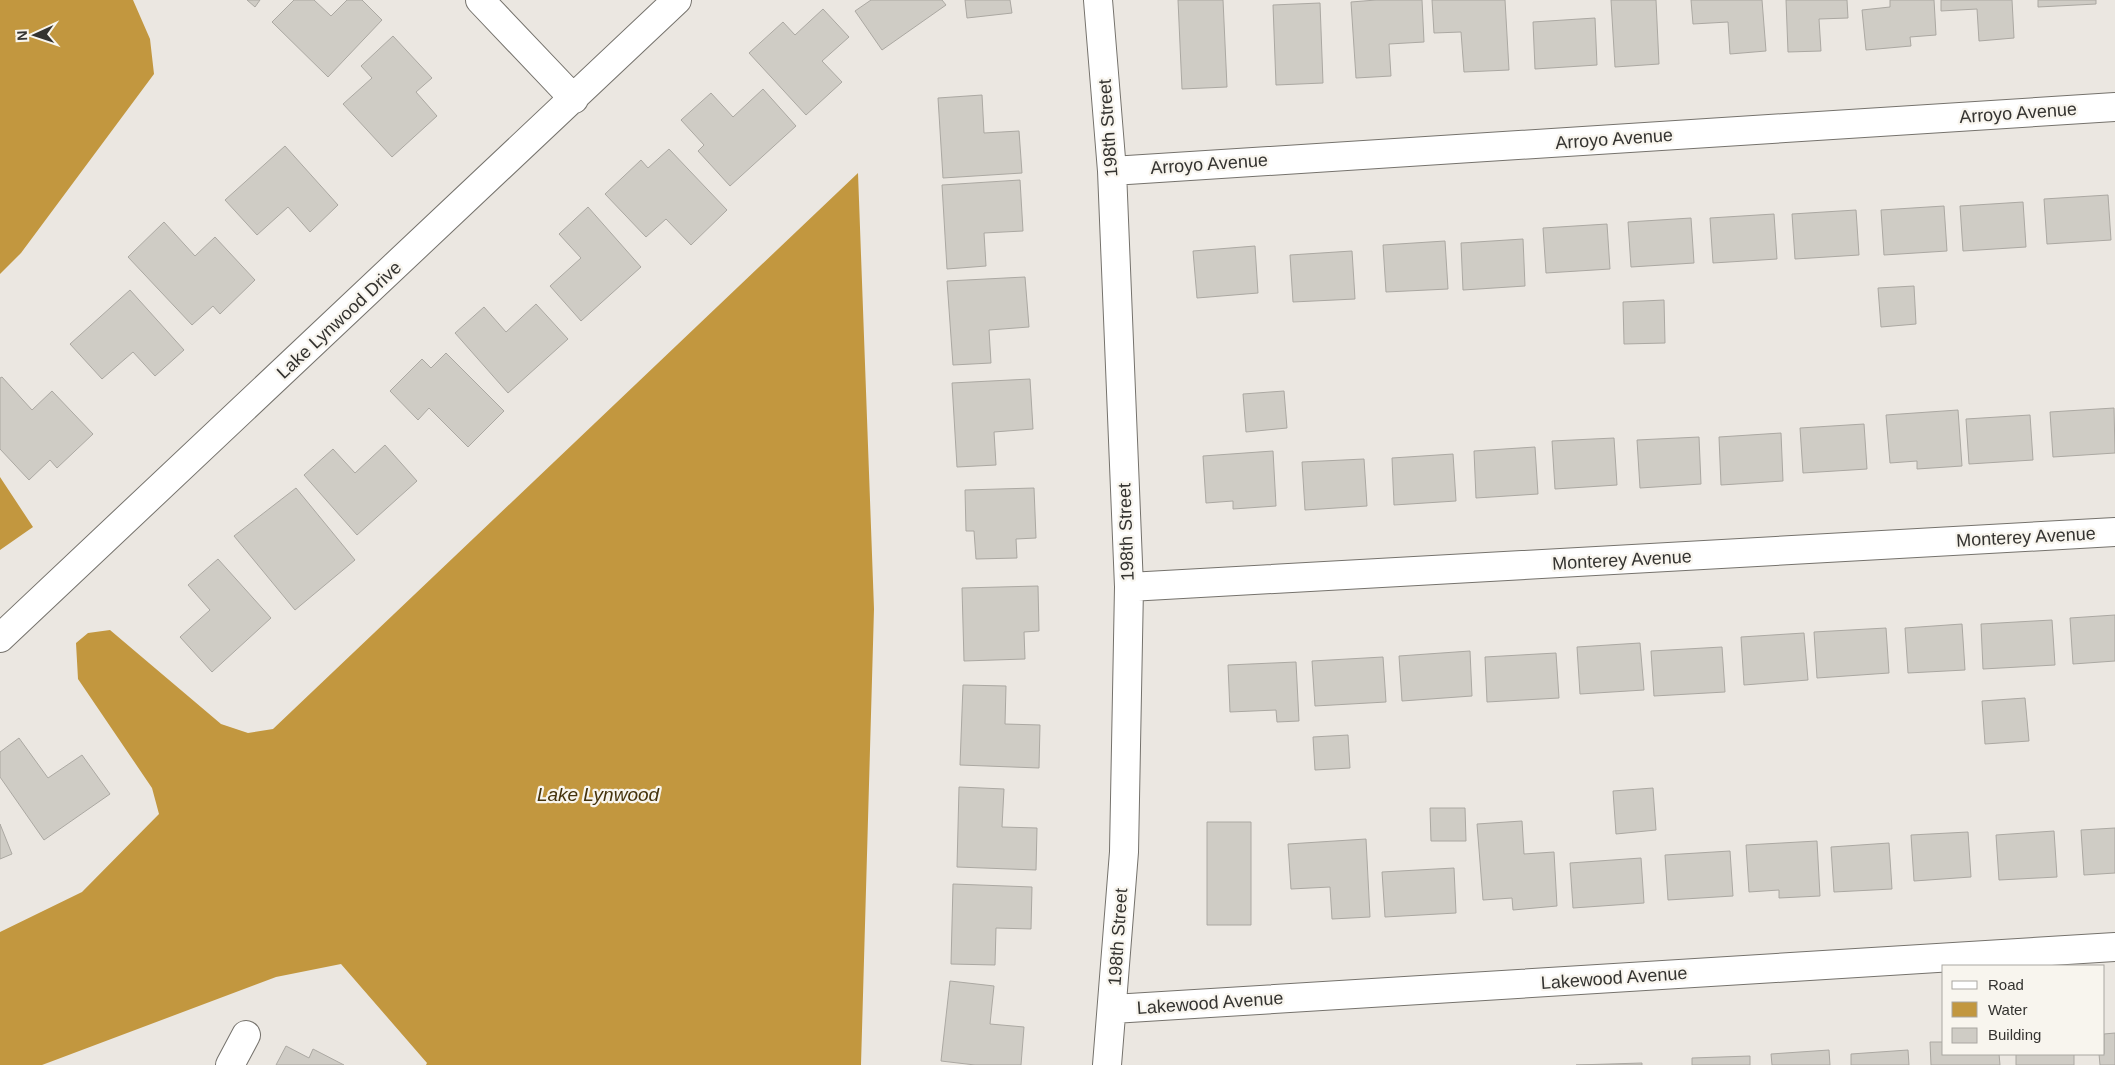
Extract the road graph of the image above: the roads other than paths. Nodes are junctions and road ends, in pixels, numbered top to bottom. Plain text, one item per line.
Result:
1 (480, 0) edge
2 (677, 0) edge
3 (1098, 0) edge
4 (574, 99) junction
5 (2115, 107) edge
6 (1112, 171) junction
7 (2115, 532) edge
8 (1129, 588) junction
9 (0, 638) edge
10 (2115, 948) edge
11 (1113, 1009) junction
12 (246, 1035) dead end
13 (230, 1065) edge
14 (1108, 1065) edge

1 - 4 street
2 - 4 street, Lake Lynwood Drive
3 - 6 street, 198th Street
4 - 9 street, Lake Lynwood Drive
5 - 6 street, Arroyo Avenue
6 - 8 street, 198th Street
7 - 8 street, Monterey Avenue
8 - 11 street, 198th Street
10 - 11 street, Lakewood Avenue
11 - 14 street, 198th Street
12 - 13 street

